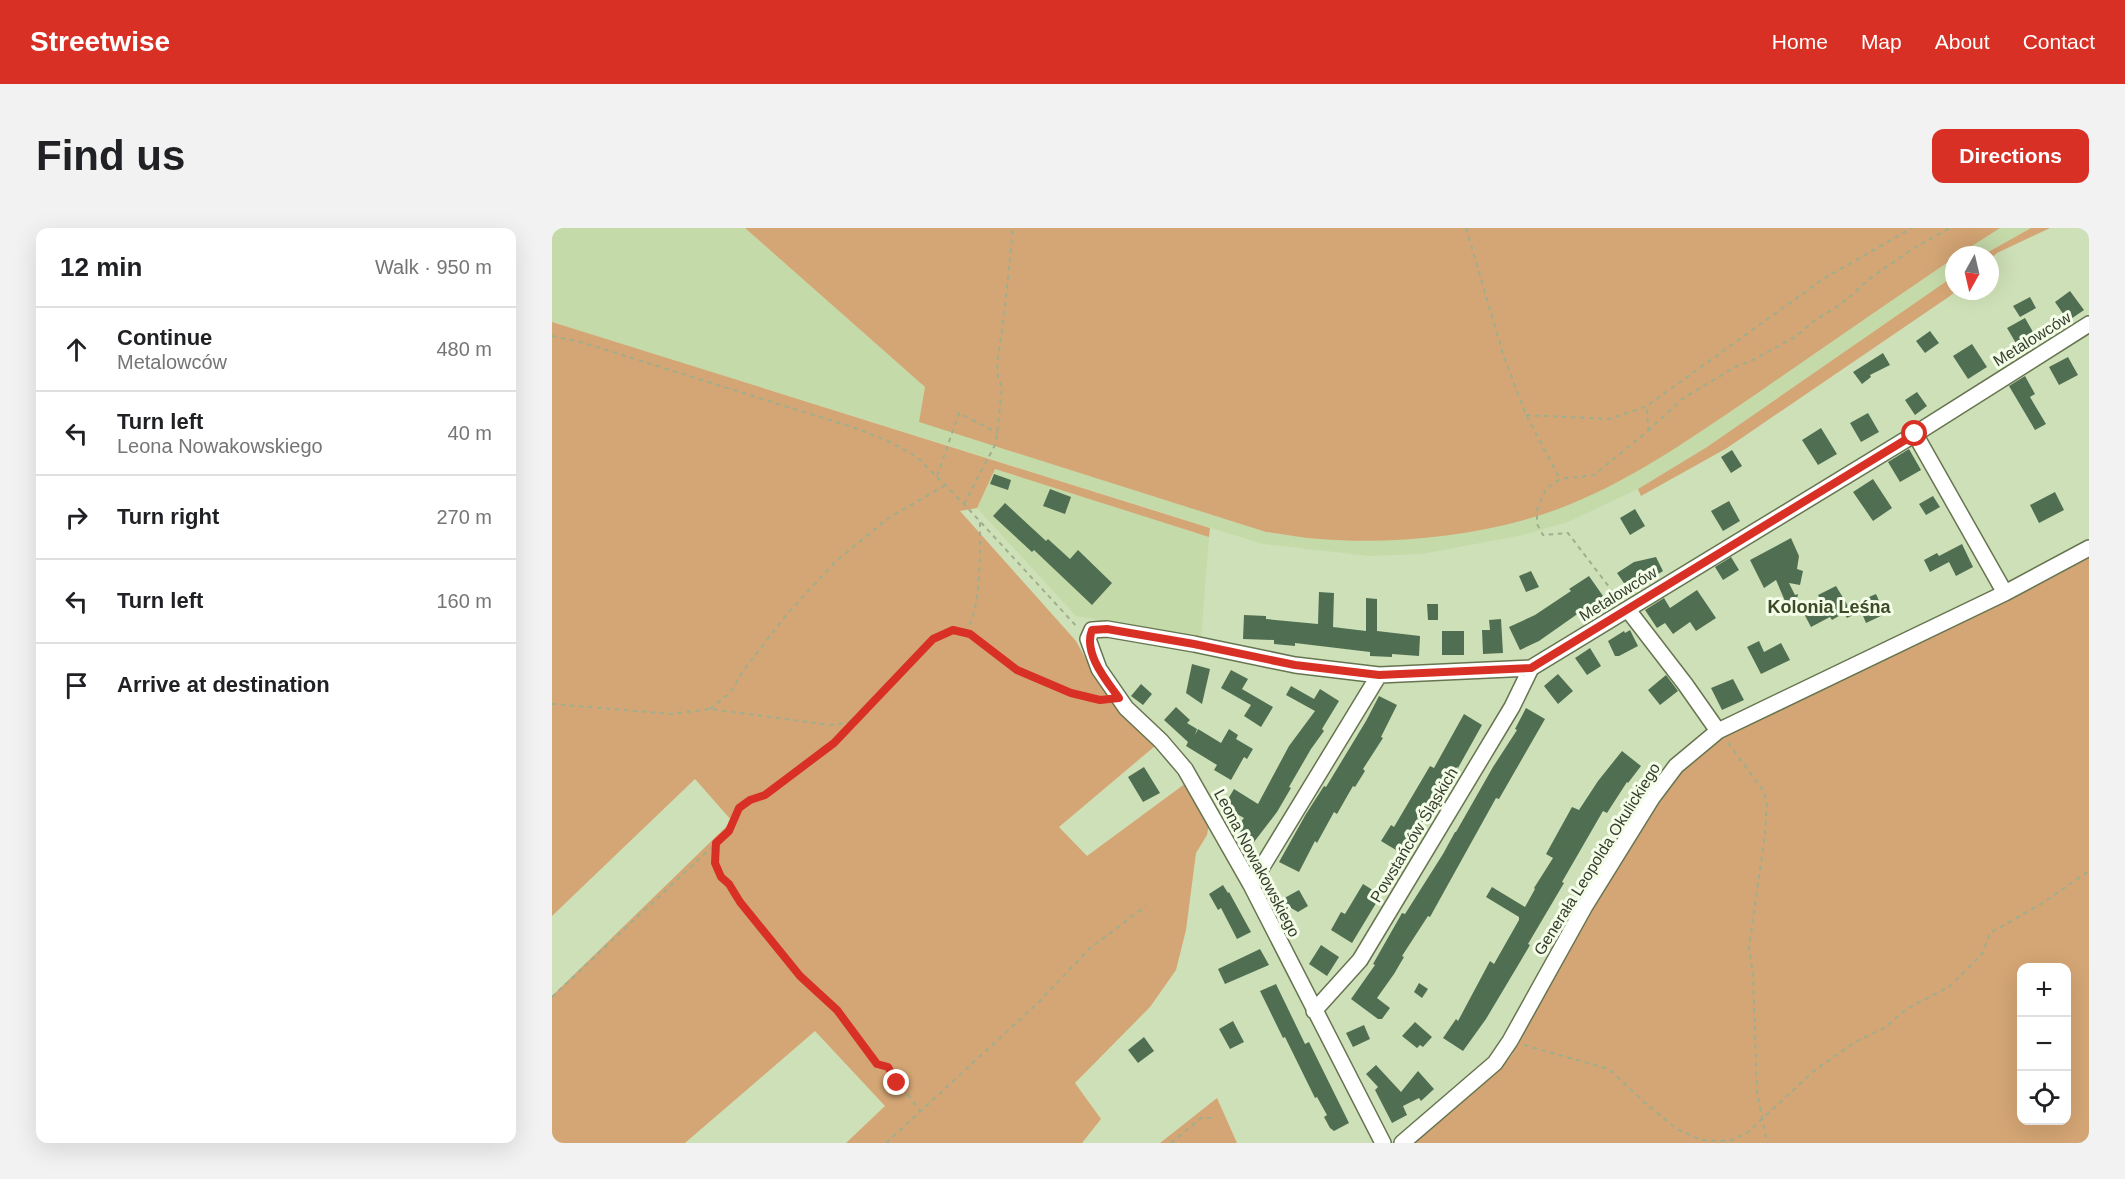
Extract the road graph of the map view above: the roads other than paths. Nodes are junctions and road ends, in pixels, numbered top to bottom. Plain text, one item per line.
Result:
1 (2089, 324) edge
2 (1915, 434) junction
3 (2089, 548) edge
4 (2004, 593) junction
5 (1628, 610) junction
6 (1107, 629) joint
7 (1531, 668) junction
8 (1379, 675) junction
9 (1718, 732) junction
10 (1251, 885) junction
11 (1314, 1011) junction
12 (1383, 1143) edge
13 (1402, 1143) edge

1 - 2 street, Metalowców
2 - 4 street
2 - 5 street, Metalowców
3 - 4 street, Generała Leopolda Okulickiego
4 - 9 street, Generała Leopolda Okulickiego
5 - 7 street, Metalowców
5 - 9 street
6 - 8 street, Metalowców
6 - 10 street, Leona Nowakowskiego
7 - 8 street, Metalowców
7 - 11 street, Powstańców Śląskich
8 - 10 street
9 - 13 street, Generała Leopolda Okulickiego
10 - 11 street, Leona Nowakowskiego
11 - 12 street, Leona Nowakowskiego

